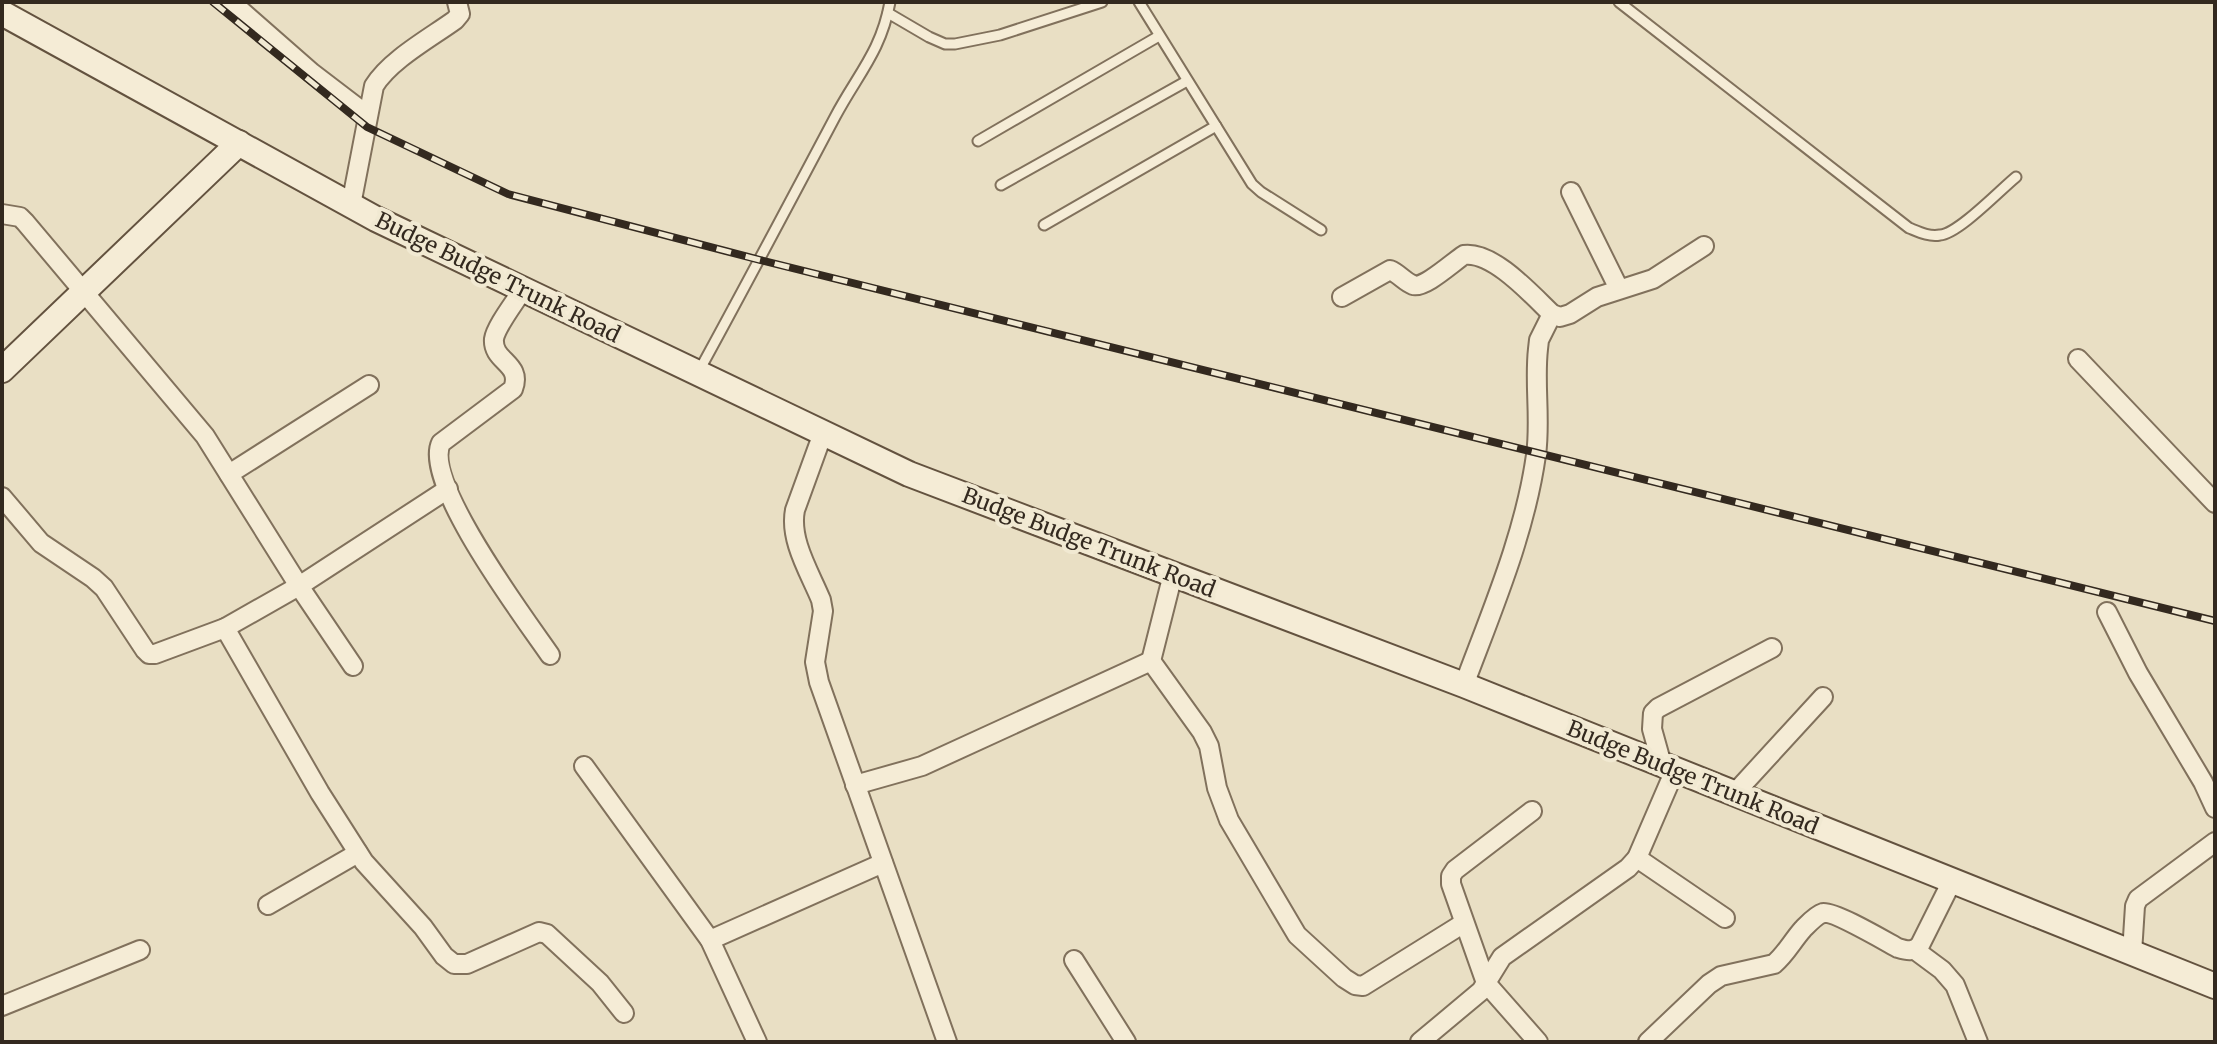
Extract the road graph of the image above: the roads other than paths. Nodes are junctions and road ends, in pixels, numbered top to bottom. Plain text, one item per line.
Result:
1 (231, 2) edge
2 (457, 2) edge
3 (1068, 2) edge
4 (1102, 2) edge
5 (1139, 2) edge
6 (1619, 2) edge
7 (889, 7) edge
8 (1075, 12) junction
9 (2, 13) edge
10 (1159, 36) junction
11 (1187, 81) junction
12 (367, 115) junction
13 (1216, 126) junction
14 (978, 141) dead end
15 (239, 143) junction
16 (2016, 177) dead end
17 (1001, 185) dead end
18 (1571, 192) dead end
19 (351, 205) junction
20 (2, 214) edge
21 (1044, 225) dead end
22 (1321, 230) dead end
23 (1704, 246) dead end
24 (523, 289) junction
25 (1619, 289) junction
26 (84, 292) junction
27 (1342, 297) dead end
28 (1552, 314) junction
29 (2078, 359) dead end
30 (2, 370) edge
31 (698, 373) junction
32 (369, 385) dead end
33 (823, 433) junction
34 (229, 474) junction
35 (448, 489) junction
36 (2, 497) edge
37 (2215, 503) edge
38 (1173, 574) junction
39 (299, 586) junction
40 (2107, 612) dead end
41 (225, 628) junction
42 (1772, 648) dead end
43 (550, 655) dead end
44 (1151, 661) junction
45 (353, 666) dead end
46 (1464, 685) junction
47 (1823, 697) dead end
48 (584, 766) dead end
49 (1669, 767) junction
50 (855, 785) junction
51 (1734, 794) junction
52 (2215, 808) edge
53 (1532, 811) dead end
54 (2215, 842) edge
55 (358, 853) junction
56 (1637, 858) junction
57 (883, 863) junction
58 (1952, 881) junction
59 (268, 905) dead end
60 (1725, 918) dead end
61 (1464, 923) junction
62 (710, 940) junction
63 (140, 950) dead end
64 (1915, 950) junction
65 (2132, 953) junction
66 (1074, 960) dead end
67 (1486, 983) junction
68 (2215, 986) edge
69 (2, 1006) edge
70 (624, 1013) dead end
71 (757, 1042) edge
72 (947, 1042) edge
73 (1126, 1042) edge
74 (1420, 1042) edge
75 (1538, 1042) edge
76 (1648, 1042) edge
77 (1978, 1042) edge

1 - 12 street
2 - 12 street
3 - 8 lane
4 - 8 lane
5 - 10 lane
6 - 16 lane
7 - 8 lane
7 - 31 lane
9 - 15 main road, Budge Budge Trunk Road
10 - 11 lane
10 - 14 lane
11 - 13 lane
11 - 17 lane
12 - 19 street
13 - 21 lane
13 - 22 lane
15 - 19 main road, Budge Budge Trunk Road
15 - 26 main road
18 - 25 street
19 - 24 main road, Budge Budge Trunk Road
20 - 26 street
23 - 25 street
24 - 31 main road, Budge Budge Trunk Road
24 - 35 street
25 - 28 street
26 - 30 main road
26 - 34 street
27 - 28 street
28 - 46 street
29 - 37 street
31 - 33 main road, Budge Budge Trunk Road
32 - 34 street
33 - 38 main road, Budge Budge Trunk Road
33 - 50 street
34 - 39 street
35 - 39 street
35 - 43 street
36 - 41 street
38 - 44 street
38 - 46 main road, Budge Budge Trunk Road
39 - 41 street
39 - 45 street
40 - 52 street
41 - 55 street
42 - 49 street
44 - 50 street
44 - 61 street
46 - 49 main road, Budge Budge Trunk Road
47 - 51 street
48 - 62 street
49 - 51 main road, Budge Budge Trunk Road
49 - 56 street
50 - 57 street
51 - 58 main road, Budge Budge Trunk Road
53 - 61 street
54 - 65 street
55 - 59 street
55 - 70 street
56 - 60 street
56 - 67 street
57 - 62 street
57 - 72 street
58 - 64 street
58 - 65 main road, Budge Budge Trunk Road
61 - 67 street
62 - 71 street
63 - 69 street
64 - 76 street
64 - 77 street
65 - 68 main road, Budge Budge Trunk Road
66 - 73 street
67 - 74 street
67 - 75 street

